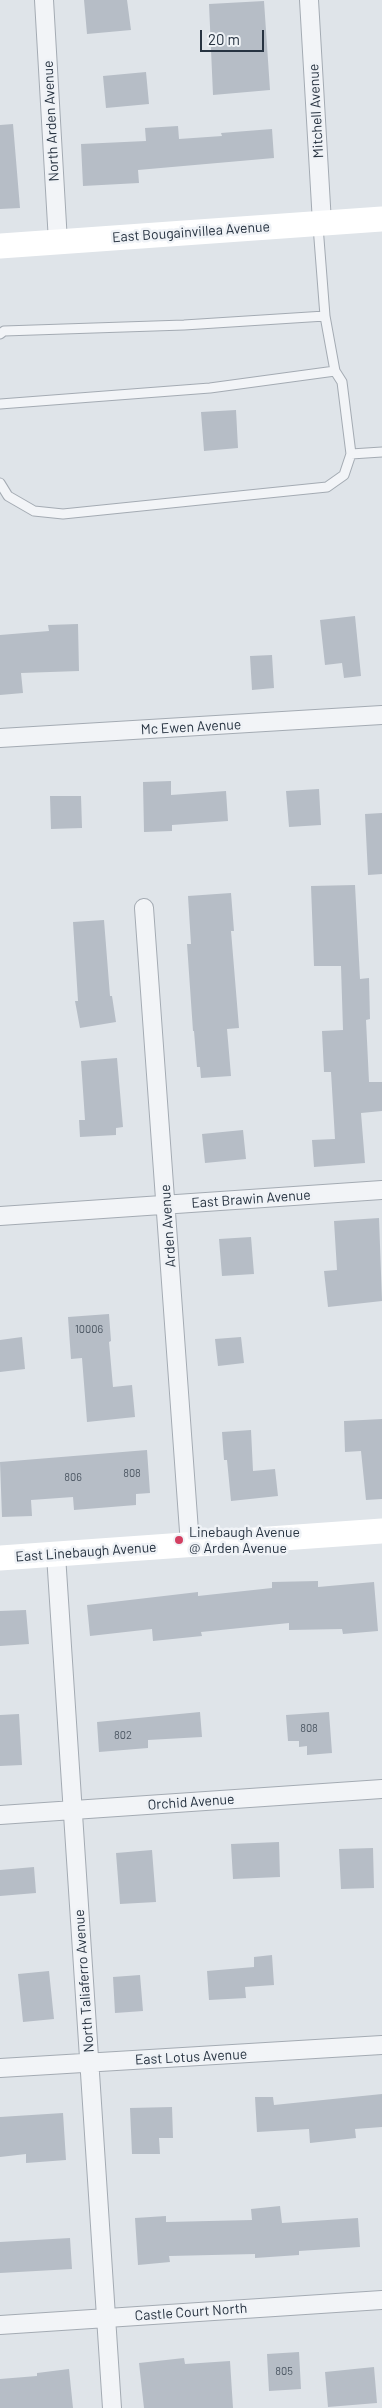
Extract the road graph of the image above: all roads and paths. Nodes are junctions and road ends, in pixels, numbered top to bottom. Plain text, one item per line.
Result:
1 (44, 0) edge
2 (309, 0) edge
3 (382, 219) edge
4 (320, 223) junction
5 (58, 242) junction
6 (0, 246) edge
7 (325, 316) junction
8 (0, 334) edge
9 (335, 371) junction
10 (0, 404) edge
11 (382, 452) edge
12 (351, 454) junction
13 (0, 483) edge
14 (382, 716) edge
15 (0, 738) edge
16 (144, 908) dead end
17 (382, 1190) edge
18 (167, 1204) junction
19 (0, 1216) edge
20 (382, 1531) edge
21 (190, 1544) junction
22 (56, 1555) junction
23 (0, 1558) edge
24 (382, 1789) edge
25 (73, 1810) junction
26 (0, 1815) edge
27 (382, 2045) edge
28 (89, 2063) junction
29 (0, 2068) edge
30 (382, 2300) edge
31 (106, 2318) junction
32 (0, 2325) edge
33 (112, 2408) edge

1 - 5 street, North Arden Avenue
2 - 4 street, Mitchell Avenue
3 - 4 street, East Bougainvillea Avenue
4 - 5 street, East Bougainvillea Avenue
4 - 7 lane
5 - 6 street, East Bougainvillea Avenue
7 - 8 lane
7 - 9 lane
9 - 10 lane
9 - 12 lane
11 - 12 lane
12 - 13 lane
14 - 15 street, Mc Ewen Avenue
16 - 18 street, Arden Avenue
17 - 18 street, East Brawin Avenue
18 - 19 street, East Brawin Avenue
18 - 21 street, Arden Avenue
20 - 21 street, East Linebaugh Avenue
21 - 22 street, East Linebaugh Avenue
22 - 23 street, East Linebaugh Avenue
22 - 25 street, North Taliaferro Avenue
24 - 25 street, Orchid Avenue
25 - 26 street, Orchid Avenue
25 - 28 street, North Taliaferro Avenue
27 - 28 street, East Lotus Avenue
28 - 29 street, East Lotus Avenue
28 - 31 street, North Taliaferro Avenue
30 - 31 street, Castle Court North
31 - 32 street, Castle Court North
31 - 33 street, North Taliaferro Avenue

